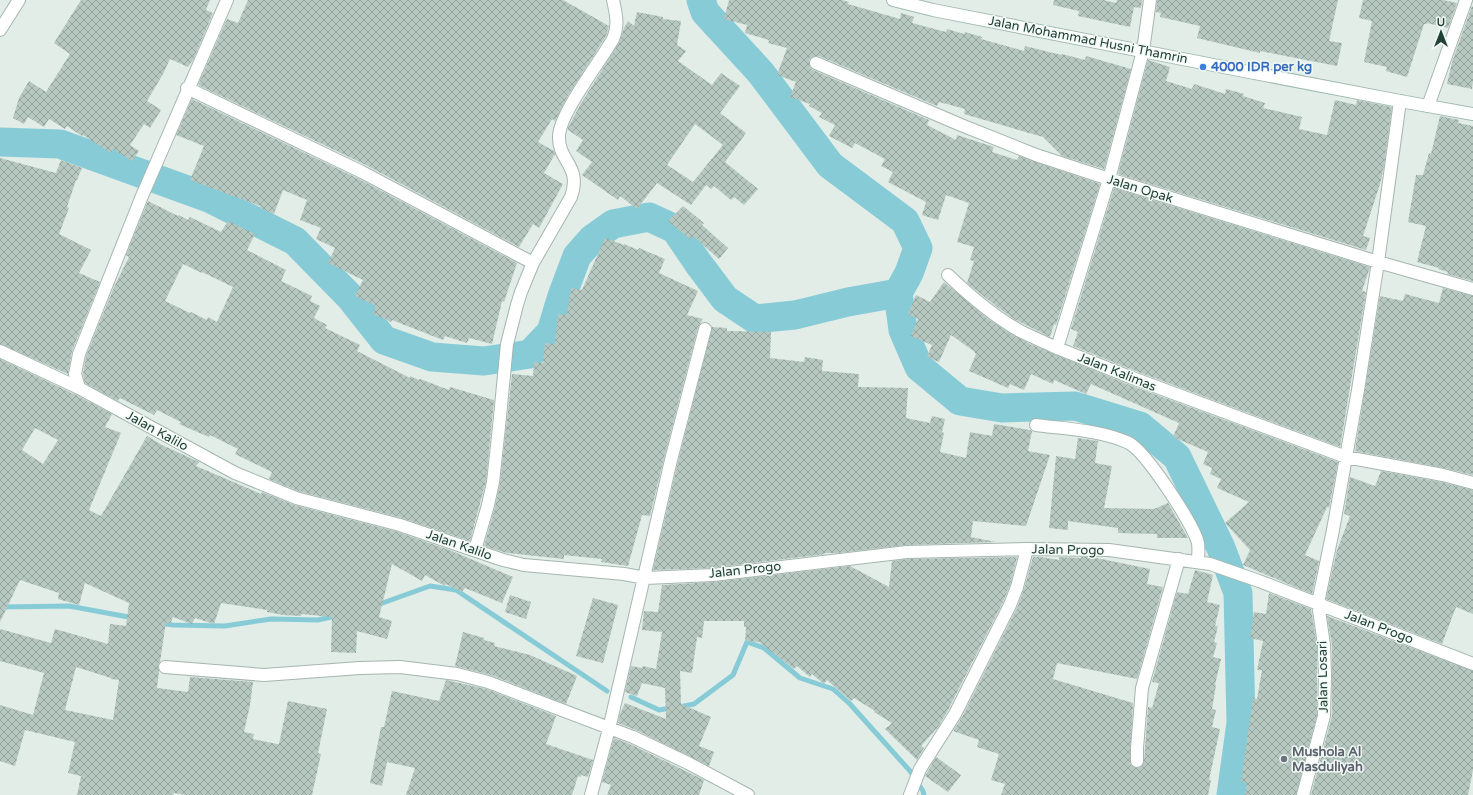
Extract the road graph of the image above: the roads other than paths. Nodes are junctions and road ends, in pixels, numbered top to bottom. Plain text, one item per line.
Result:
1 (19, 0) edge
2 (227, 0) edge
3 (613, 0) edge
4 (893, 0) edge
5 (1150, 0) edge
6 (1466, 0) edge
7 (0, 30) edge
8 (1143, 51) junction
9 (816, 63) dead end
10 (188, 88) junction
11 (1400, 101) junction
12 (1428, 106) junction
13 (1473, 114) edge
14 (1109, 179) junction
15 (1378, 262) junction
16 (533, 263) junction
17 (948, 275) dead end
18 (1473, 289) edge
19 (705, 329) dead end
20 (1057, 348) junction
21 (0, 351) edge
22 (79, 388) junction
23 (1036, 425) dead end
24 (1346, 457) junction
25 (1473, 483) edge
26 (1027, 549) junction
27 (475, 550) junction
28 (1179, 559) junction
29 (1198, 562) junction
30 (645, 578) junction
31 (1318, 603) junction
32 (1473, 664) edge
33 (165, 667) dead end
34 (609, 729) junction
35 (1137, 761) dead end
36 (592, 795) edge
37 (748, 795) edge
38 (910, 795) edge
39 (1303, 795) edge

1 - 7 street
2 - 10 street
3 - 16 street
4 - 8 street, Jalan Mohammad Husni Thamrin
5 - 8 street
6 - 12 street
8 - 11 street, Jalan Mohammad Husni Thamrin
8 - 14 street
9 - 14 street, Jalan Opak
10 - 16 street
10 - 22 street
11 - 12 street, Jalan Mohammad Husni Thamrin
11 - 15 street, Jalan Losari
12 - 13 street, Jalan Mohammad Husni Thamrin
14 - 15 street, Jalan Opak
14 - 20 street
15 - 18 street, Jalan Opak
15 - 24 street, Jalan Losari
16 - 27 street
17 - 20 street, Jalan Kalimas
19 - 30 street
20 - 24 street, Jalan Kalimas
21 - 22 street, Jalan Kalilo
22 - 27 street, Jalan Kalilo
23 - 29 street
24 - 25 street, Jalan Kalimas
24 - 31 street, Jalan Losari
26 - 28 street, Jalan Progo
26 - 30 street, Jalan Progo
26 - 38 street
27 - 30 street, Jalan Kalilo
28 - 29 street, Jalan Progo
28 - 35 street
29 - 31 street, Jalan Progo
30 - 34 street
31 - 32 street, Jalan Progo
31 - 39 street, Jalan Losari
33 - 34 street
34 - 36 street
34 - 37 street

